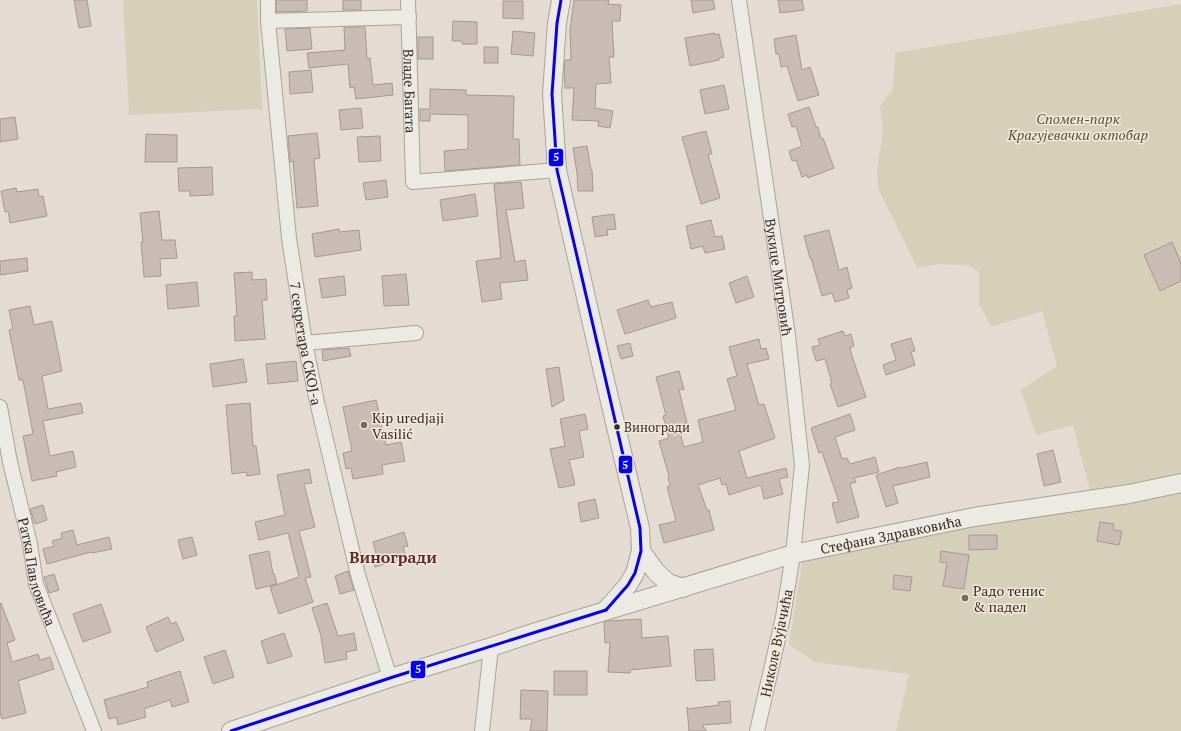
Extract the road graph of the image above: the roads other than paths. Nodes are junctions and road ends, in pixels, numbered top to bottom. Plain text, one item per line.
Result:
1 (268, 0) edge
2 (408, 0) edge
3 (562, 0) edge
4 (739, 0) edge
5 (409, 17) junction
6 (268, 21) junction
7 (557, 170) junction
8 (416, 333) dead end
9 (305, 343) junction
10 (0, 407) edge
11 (1181, 483) edge
12 (641, 551) junction
13 (793, 554) junction
14 (683, 588) junction
15 (606, 610) junction
16 (491, 647) junction
17 (390, 678) junction
18 (94, 731) edge
19 (231, 731) edge
20 (482, 731) edge
21 (757, 731) edge

1 - 6 street, 7 секретара СКОЈ-а
2 - 5 street, Владе Багата
3 - 7 street
4 - 13 street, Вукице Митровић
5 - 6 street
5 - 7 street, Владе Багата
6 - 9 street, 7 секретара СКОЈ-а
7 - 12 street
8 - 9 street
9 - 17 street, 7 секретара СКОЈ-а
10 - 18 street, Ратка Павловића
11 - 13 street, Стефана Здравковића
12 - 14 street
12 - 15 street
13 - 14 street, Стефана Здравковића
13 - 21 street, Николе Вујачића
14 - 15 street, Стефана Здравковића
15 - 16 street, Стефана Здравковића
16 - 17 street, Стефана Здравковића
16 - 20 street
17 - 19 street, Стефана Здравковића

